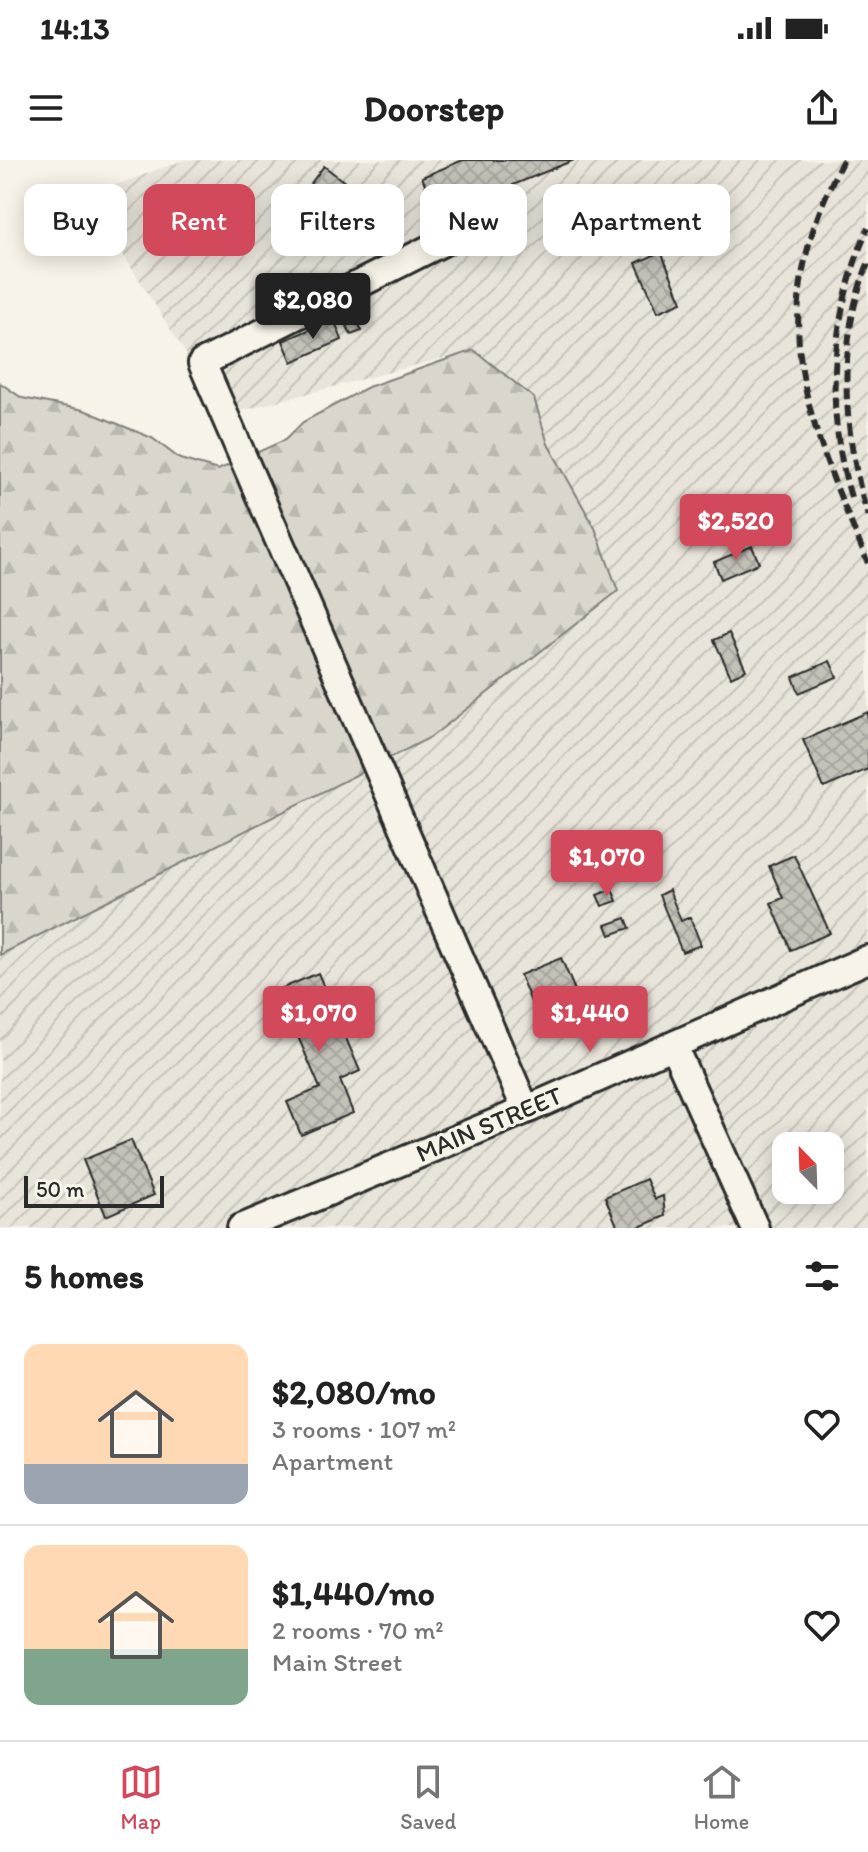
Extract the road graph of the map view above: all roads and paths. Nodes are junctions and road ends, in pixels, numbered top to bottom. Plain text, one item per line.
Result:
1 (420, 254) edge
2 (868, 959) edge
3 (673, 1045) junction
4 (526, 1110) junction
5 (241, 1228) edge
6 (755, 1228) edge

1 - 4 street
2 - 3 street, MAIN STREET
3 - 4 street, MAIN STREET
3 - 6 street
4 - 5 street, MAIN STREET

